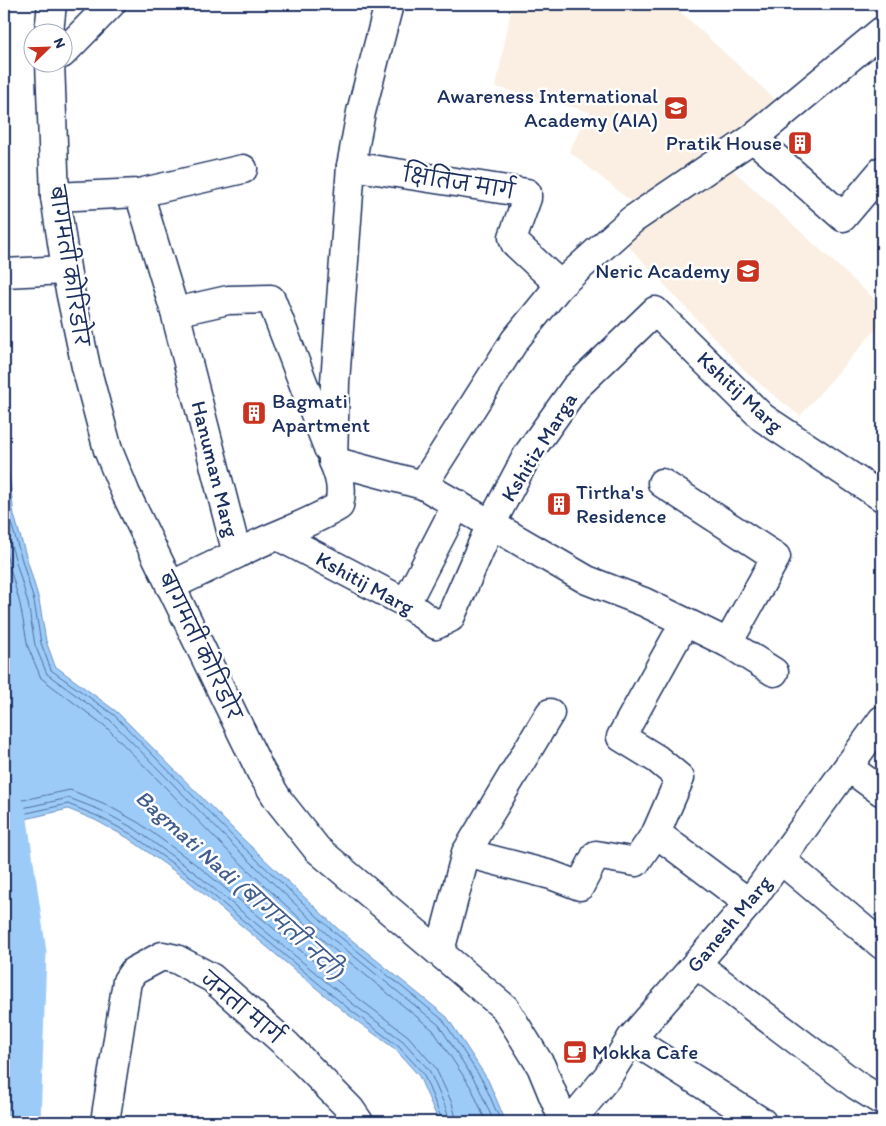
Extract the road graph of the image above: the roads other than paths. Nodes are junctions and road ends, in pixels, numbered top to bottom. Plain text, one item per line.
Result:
1 (52, 4) edge
2 (111, 4) edge
3 (389, 4) edge
4 (51, 22) edge
5 (880, 38) edge
6 (72, 44) edge
7 (54, 72) edge
8 (752, 138) junction
9 (350, 166) junction
10 (243, 169) dead end
11 (882, 171) edge
12 (139, 193) junction
13 (55, 197) junction
14 (66, 270) junction
15 (4, 273) edge
16 (560, 285) junction
17 (656, 310) joint
18 (175, 312) junction
19 (333, 461) junction
20 (662, 483) dead end
21 (423, 485) junction
22 (882, 497) edge
23 (456, 504) junction
24 (491, 524) junction
25 (278, 536) junction
26 (237, 554) junction
27 (170, 586) junction
28 (406, 603) junction
29 (450, 618) joint
30 (685, 622) junction
31 (728, 643) junction
32 (774, 672) dead end
33 (550, 713) dead end
34 (882, 720) edge
35 (848, 767) junction
36 (882, 792) edge
37 (656, 833) junction
38 (466, 853) junction
39 (781, 860) junction
40 (749, 903) junction
41 (882, 945) edge
42 (440, 951) junction
43 (696, 964) junction
44 (631, 1039) junction
45 (882, 1101) edge
46 (105, 1122) edge
47 (360, 1122) edge
48 (564, 1122) edge
49 (570, 1122) edge
50 (762, 1122) edge

1 - 4 street
2 - 6 street
3 - 9 street
5 - 8 street
7 - 13 street, बागमती कोरिडोर
8 - 11 street
8 - 16 street
9 - 16 street, क्षितिज मार्ग
9 - 19 street
10 - 12 street
12 - 13 street
12 - 18 street, Hanuman Marg
13 - 14 street, बागमती कोरिडोर
14 - 15 street
14 - 27 street, बागमती कोरिडोर
16 - 21 street
17 - 22 street, Kshitij Marg
17 - 24 street, Kshitiz Marga
18 - 19 street
18 - 26 street, Hanuman Marg
19 - 21 street, Kshitiz Marga
19 - 25 street
20 - 31 street
21 - 23 street, Kshitiz Marga
23 - 24 street, Kshitiz Marga
23 - 28 street
24 - 29 street, Kshitiz Marga
24 - 30 street, Kshitiz Marga
25 - 26 street
25 - 28 street, Kshitij Marg
26 - 27 street, Hanuman Marg
27 - 42 street, बागमती कोरिडोर
28 - 29 street, Kshitij Marg
30 - 31 street, Kshitiz Marga
30 - 37 street
31 - 32 street, Kshitiz Marga
33 - 38 street
34 - 35 street, Ganesh Marg
35 - 36 street
35 - 39 street, Ganesh Marg
37 - 38 street
37 - 40 street
38 - 42 street
39 - 40 street, Ganesh Marg
39 - 41 street
40 - 43 street, Ganesh Marg
42 - 48 street, बागमती कोरिडोर
43 - 44 street, Ganesh Marg
43 - 45 street
44 - 49 street, Ganesh Marg
44 - 50 street
46 - 47 street, जनता मार्ग

